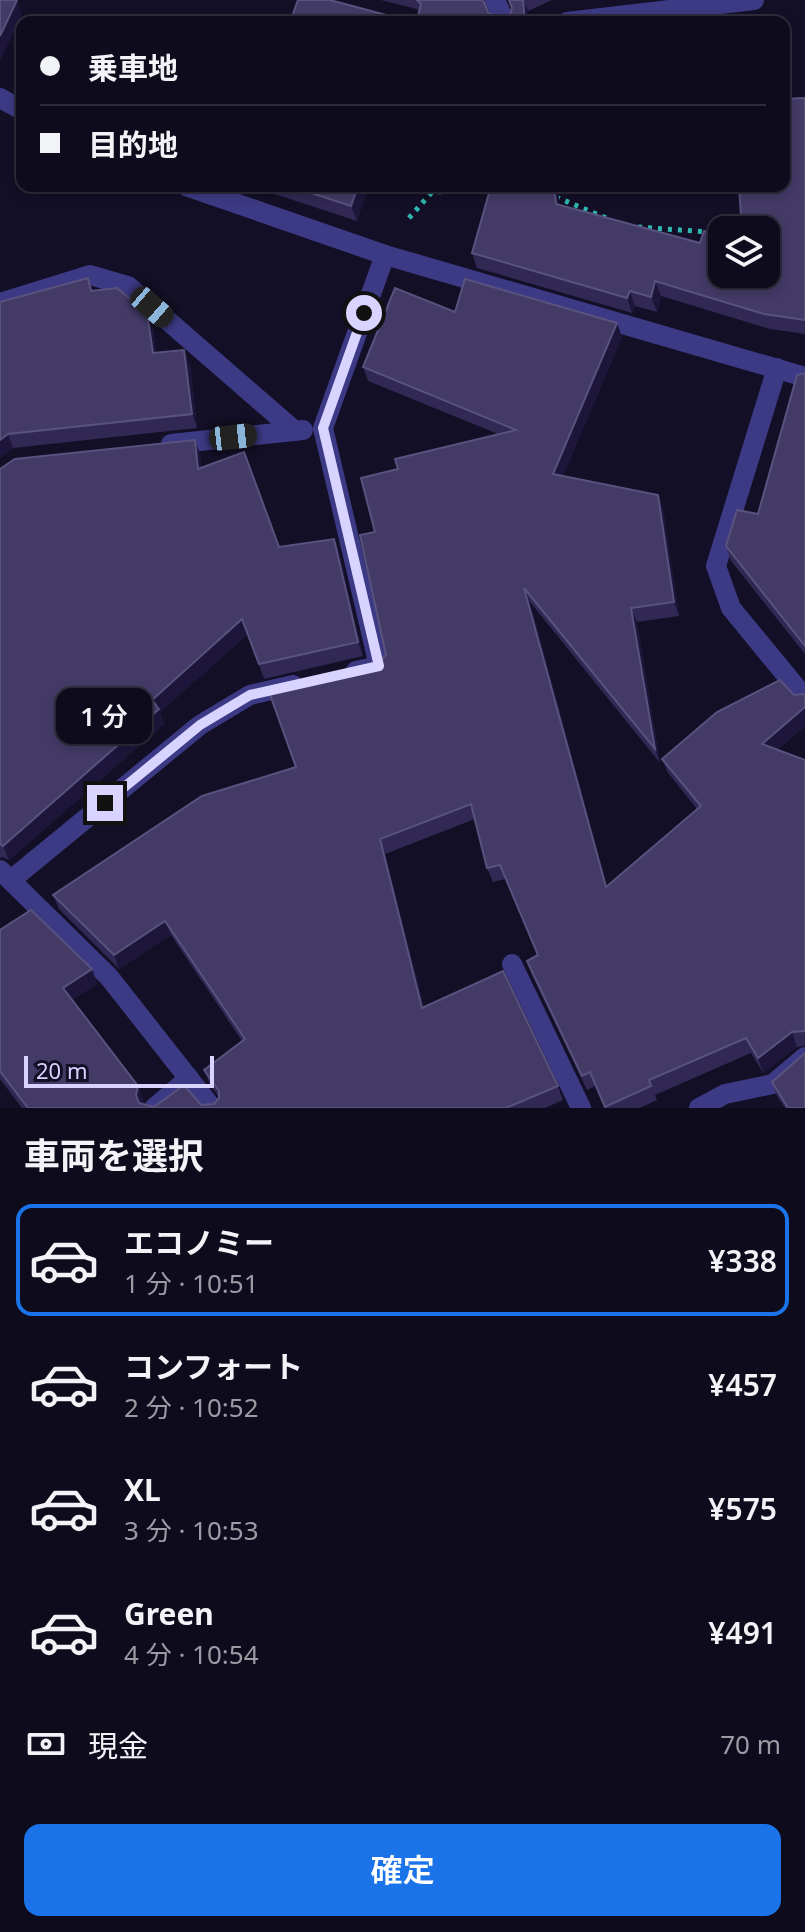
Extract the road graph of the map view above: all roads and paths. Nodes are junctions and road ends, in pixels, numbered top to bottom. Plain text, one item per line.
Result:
1 (754, 0) edge
2 (618, 16) edge
3 (203, 192) edge
4 (432, 192) edge
5 (547, 193) edge
6 (613, 221) edge
7 (626, 226) edge
8 (708, 232) edge
9 (385, 255) junction
10 (0, 303) edge
11 (777, 368) junction
12 (805, 377) edge
13 (323, 428) junction
14 (295, 431) junction
15 (155, 446) edge
16 (336, 675) edge
17 (307, 682) edge
18 (805, 698) edge
19 (6, 875) edge
20 (512, 964) dead end
21 (805, 1057) edge
22 (189, 1078) junction
23 (154, 1108) edge
24 (212, 1108) edge
25 (581, 1108) edge
26 (699, 1108) edge

1 - 2 street
3 - 9 street
4 - 9 path
5 - 6 path
7 - 8 path
9 - 11 street
9 - 13 street
10 - 14 street
11 - 12 street
11 - 18 street
13 - 14 street
13 - 16 street
14 - 15 street
17 - 19 street
19 - 22 street
20 - 25 street
21 - 26 street
22 - 23 street
22 - 24 street

